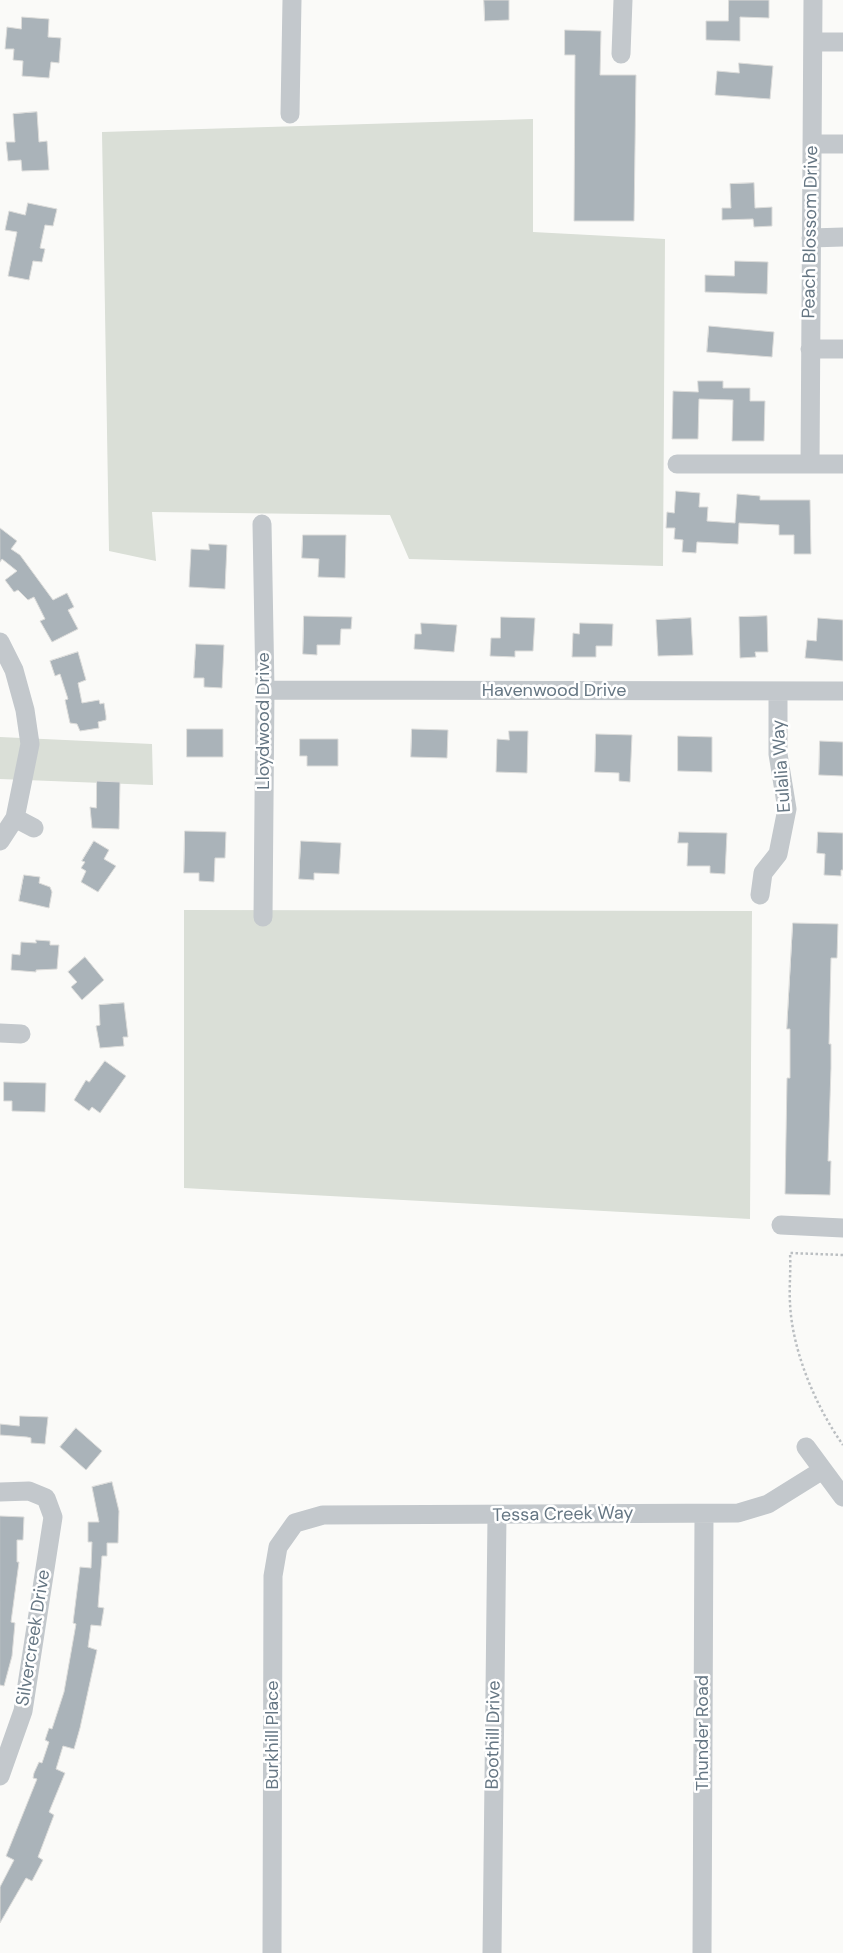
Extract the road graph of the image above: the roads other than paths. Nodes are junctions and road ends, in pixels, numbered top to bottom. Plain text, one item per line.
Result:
1 (292, 0) edge
2 (624, 0) edge
3 (813, 0) edge
4 (813, 42) junction
5 (843, 42) edge
6 (621, 54) dead end
7 (290, 114) dead end
8 (812, 144) junction
9 (843, 144) edge
10 (843, 237) edge
11 (811, 238) junction
12 (810, 349) junction
13 (843, 349) edge
14 (677, 464) dead end
15 (810, 464) junction
16 (843, 464) edge
17 (262, 524) dead end
18 (0, 642) edge
19 (265, 690) junction
20 (778, 691) junction
21 (843, 691) edge
22 (15, 818) junction
23 (34, 828) dead end
24 (0, 841) edge
25 (760, 895) dead end
26 (263, 917) dead end
27 (0, 1033) edge
28 (21, 1034) dead end
29 (781, 1225) dead end
30 (843, 1228) edge
31 (806, 1447) dead end
32 (821, 1470) junction
33 (0, 1492) edge
34 (843, 1497) edge
35 (704, 1514) junction
36 (496, 1516) junction
37 (295, 1523) joint
38 (0, 1776) edge
39 (272, 1953) edge
40 (492, 1953) edge
41 (702, 1953) edge

1 - 7 street
2 - 6 street
3 - 4 street, Peach Blossom Drive
4 - 5 street
4 - 8 street, Peach Blossom Drive
8 - 9 street
8 - 11 street, Peach Blossom Drive
10 - 11 street
11 - 12 street, Peach Blossom Drive
12 - 13 street
12 - 15 street, Peach Blossom Drive
14 - 15 street
15 - 16 street
17 - 19 street, Lloydwood Drive
18 - 22 street
19 - 20 street, Havenwood Drive
19 - 26 street, Lloydwood Drive
20 - 21 street, Havenwood Drive
20 - 25 street, Eulalia Way
22 - 23 street
22 - 24 street
27 - 28 street
29 - 30 street
31 - 32 street
32 - 34 street
32 - 35 street, Tessa Creek Way
33 - 38 street, Silvercreek Drive
35 - 36 street, Tessa Creek Way
35 - 41 street, Thunder Road
36 - 37 street, Tessa Creek Way
36 - 40 street, Boothill Drive
37 - 39 street, Burkhill Place

